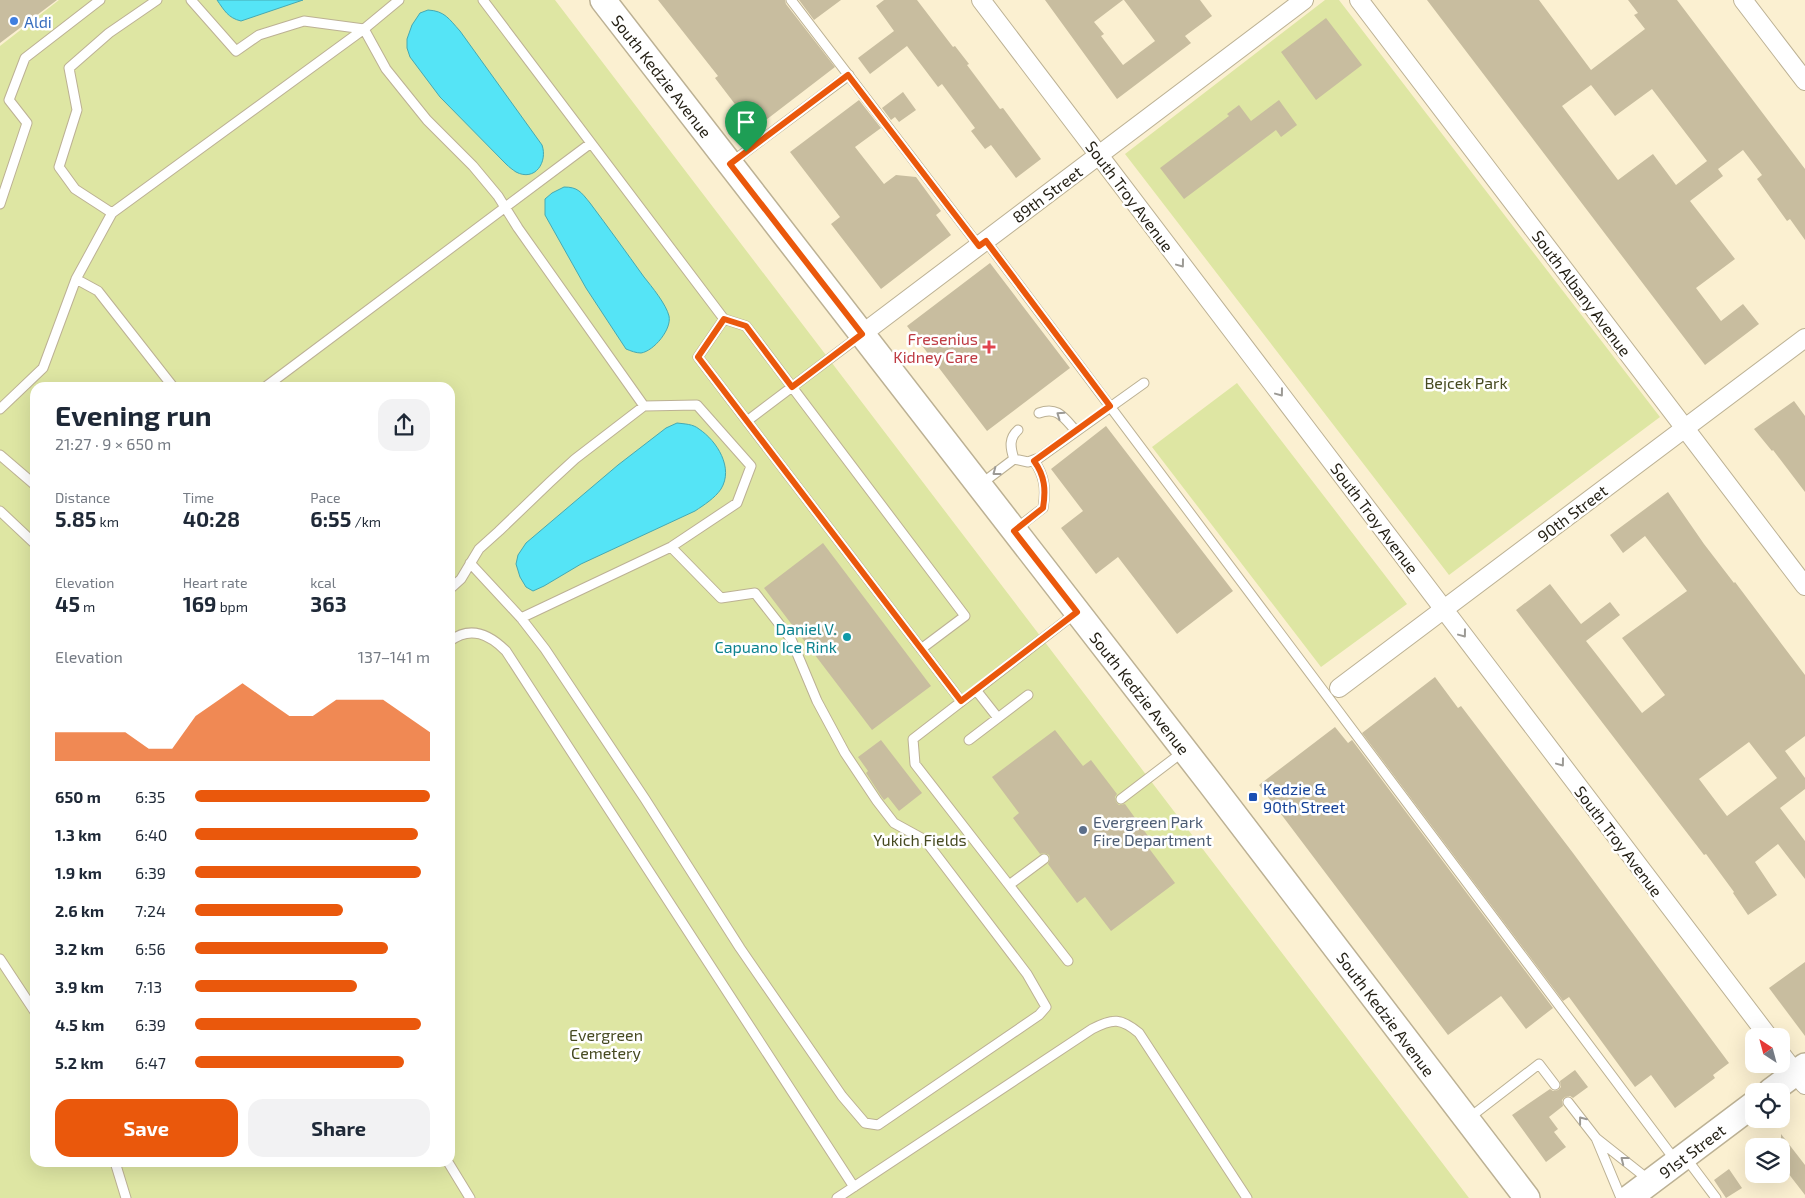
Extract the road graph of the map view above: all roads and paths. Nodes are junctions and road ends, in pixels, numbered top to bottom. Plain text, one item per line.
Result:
1 (100, 0) edge
2 (157, 0) edge
3 (191, 0) edge
4 (399, 0) edge
5 (483, 0) edge
6 (603, 0) edge
7 (791, 0) edge
8 (981, 0) edge
9 (1304, 0) edge
10 (1359, 0) edge
11 (1743, 0) edge
12 (364, 29) junction
13 (848, 75) junction
14 (1805, 81) edge
15 (4, 101) edge
16 (591, 143) junction
17 (1099, 155) junction
18 (730, 164) junction
19 (0, 204) edge
20 (505, 206) junction
21 (112, 213) junction
22 (982, 243) junction
23 (76, 279) junction
24 (724, 319) junction
25 (862, 334) junction
26 (1805, 338) edge
27 (169, 382) edge
28 (272, 382) edge
29 (1144, 382) dead end
30 (792, 387) junction
31 (644, 406) junction
32 (1110, 406) junction
33 (0, 409) edge
34 (1039, 413) dead end
35 (747, 420) junction
36 (1685, 428) junction
37 (1018, 430) dead end
38 (1076, 431) junction
39 (0, 455) edge
40 (1014, 459) junction
41 (1034, 461) junction
42 (30, 481) edge
43 (978, 486) junction
44 (0, 511) edge
45 (1014, 531) junction
46 (30, 539) edge
47 (671, 547) junction
48 (470, 563) junction
49 (455, 584) edge
50 (1805, 586) edge
51 (1443, 609) junction
52 (1077, 612) junction
53 (521, 618) junction
54 (455, 638) edge
55 (921, 649) junction
56 (1339, 688) dead end
57 (976, 690) junction
58 (1028, 695) dead end
59 (961, 701) junction
60 (998, 718) junction
61 (969, 740) dead end
62 (1184, 751) junction
63 (1121, 799) dead end
64 (1044, 859) dead end
65 (1009, 885) junction
66 (0, 959) edge
67 (1068, 961) dead end
68 (30, 1004) edge
69 (1762, 1028) edge
70 (1797, 1069) edge
71 (1780, 1083) edge
72 (1555, 1085) dead end
73 (1568, 1102) dead end
74 (1745, 1111) edge
75 (1467, 1120) junction
76 (1596, 1138) junction
77 (1681, 1159) junction
78 (117, 1167) edge
79 (451, 1167) edge
80 (1652, 1181) junction
81 (854, 1187) junction
82 (126, 1198) edge
83 (470, 1198) edge
84 (837, 1198) edge
85 (1247, 1198) edge
86 (1527, 1198) edge
87 (1621, 1198) edge
88 (1629, 1198) edge
89 (1716, 1198) edge

1 - 15 lane
2 - 21 lane
3 - 12 lane
4 - 12 lane
5 - 16 lane
6 - 18 main road, South Kedzie Avenue
7 - 13 lane
8 - 17 street, South Troy Avenue
9 - 17 street, 89th Street
10 - 36 street, South Albany Avenue
11 - 14 street
12 - 20 lane
12 - 21 lane
13 - 18 lane
13 - 22 lane
15 - 19 lane
16 - 20 lane
16 - 24 lane
17 - 22 street, 89th Street
17 -> 51 street, South Troy Avenue
18 - 25 main road, South Kedzie Avenue
20 - 28 lane
20 - 31 lane
21 - 23 lane
22 - 25 street, 89th Street
22 - 32 lane
23 - 27 lane
23 - 33 lane
24 - 30 lane
24 - 35 lane
25 - 30 lane
25 - 43 main road, South Kedzie Avenue
26 - 36 street, 90th Street
29 - 32 lane
30 - 35 lane
30 - 55 lane
31 - 47 lane
31 - 48 lane
32 - 38 lane
32 - 77 lane
38 -> 34 lane
35 - 55 lane
36 - 50 street, South Albany Avenue
36 - 51 street, 90th Street
37 - 40 lane
38 - 41 lane
39 - 42 lane
40 - 41 lane
40 -> 43 lane
41 - 45 lane
43 - 45 main road, South Kedzie Avenue
44 - 46 lane
45 - 52 main road, South Kedzie Avenue
47 - 53 lane
47 - 53 lane
48 - 49 lane
48 - 53 lane
51 - 56 street, 90th Street
51 -> 69 street, South Troy Avenue
52 - 57 lane
52 - 62 main road, South Kedzie Avenue
54 - 81 lane
55 - 59 lane
57 - 59 lane
57 - 60 lane
58 - 60 lane
59 - 65 lane
60 - 61 lane
62 - 63 lane
62 - 75 main road, South Kedzie Avenue
64 - 65 lane
65 - 67 lane
66 - 68 lane
70 - 71 main road
72 - 75 lane
76 -> 73 lane
74 - 77 main road, 91st Street
75 - 86 main road, South Kedzie Avenue
80 -> 76 lane
76 - 87 lane
77 - 80 main road, 91st Street
77 - 89 lane
78 - 82 lane
79 - 83 lane
80 - 88 main road, 91st Street
81 - 84 lane
81 - 85 lane

